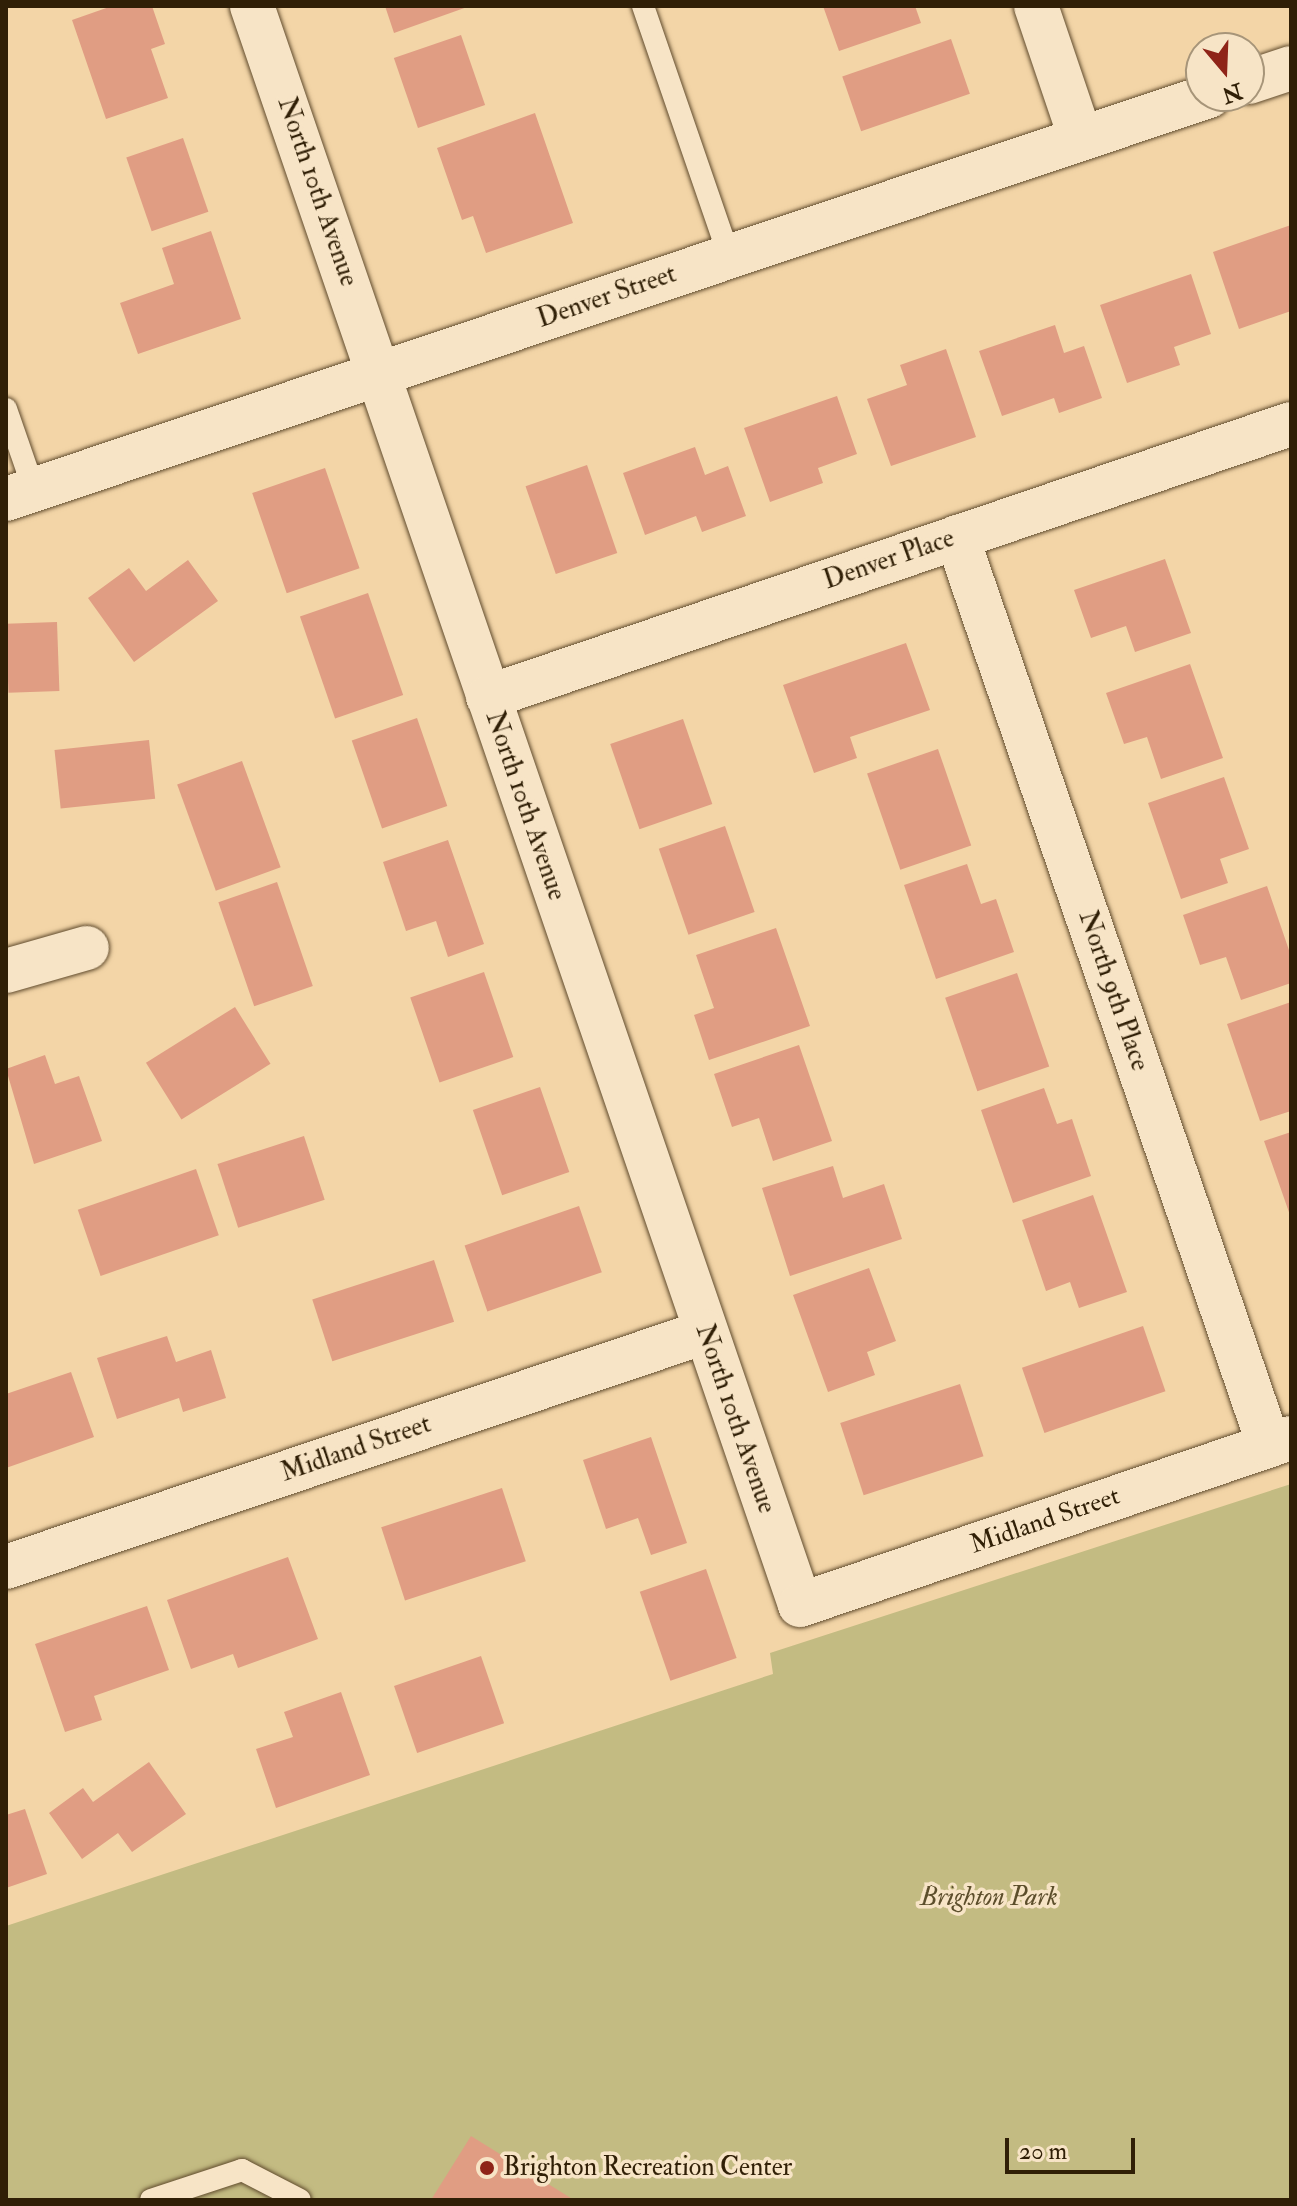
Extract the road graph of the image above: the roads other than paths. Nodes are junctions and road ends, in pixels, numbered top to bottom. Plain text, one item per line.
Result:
1 (252, 6) edge
2 (643, 6) edge
3 (1036, 6) edge
4 (1291, 68) edge
5 (1265, 77) edge
6 (1185, 104) edge
7 (1081, 139) junction
8 (729, 256) junction
9 (379, 374) junction
10 (6, 409) edge
11 (1291, 424) edge
12 (20, 494) edge
13 (957, 537) junction
14 (488, 697) junction
15 (87, 948) dead end
16 (6, 971) edge
17 (705, 1332) junction
18 (1280, 1442) edge
19 (6, 1567) edge
20 (800, 1605) joint
21 (151, 2200) edge
22 (300, 2200) edge

1 - 9 street, North 10th Avenue
2 - 8 lane
3 - 7 street
4 - 5 street
6 - 7 street, Denver Street
7 - 8 street, Denver Street
8 - 9 street, Denver Street
9 - 12 street, Denver Street
9 - 14 street, North 10th Avenue
10 - 12 lane
11 - 13 street, Denver Place
13 - 14 street, Denver Place
13 - 18 street, North 9th Place
14 - 17 street, North 10th Avenue
15 - 16 street
17 - 19 street, Midland Street
17 - 20 street, North 10th Avenue
18 - 20 street, Midland Street
21 - 22 lane

